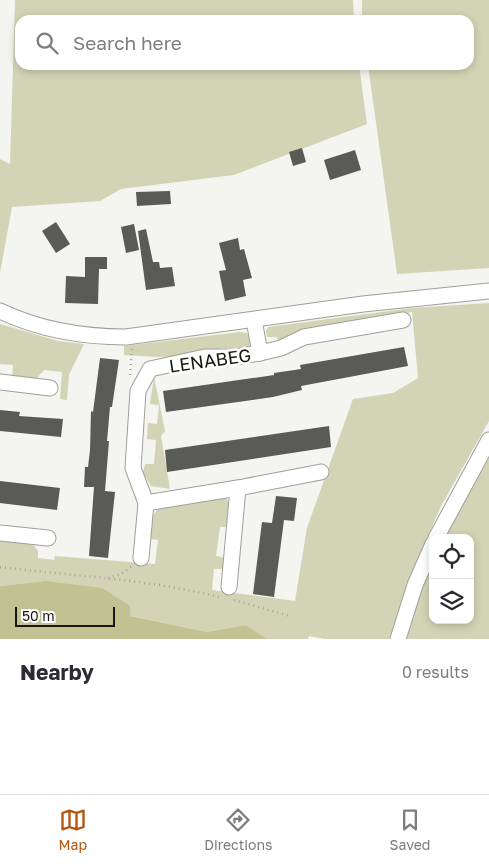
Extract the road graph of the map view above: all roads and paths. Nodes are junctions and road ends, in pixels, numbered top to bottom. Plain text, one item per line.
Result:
1 (489, 292) edge
2 (0, 311) edge
3 (254, 320) junction
4 (402, 320) dead end
5 (260, 353) junction
6 (0, 382) edge
7 (50, 388) dead end
8 (489, 440) edge
9 (321, 472) dead end
10 (238, 488) junction
11 (146, 503) junction
12 (0, 533) edge
13 (438, 534) edge
14 (48, 538) dead end
15 (429, 553) edge
16 (141, 558) joint
17 (0, 567) edge
18 (107, 578) junction
19 (229, 587) junction
20 (290, 616) dead end
21 (398, 639) edge

1 - 3 street
2 - 3 street
3 - 5 street, LENABEG
4 - 5 street, LENABEG
5 - 11 street, LENABEG
6 - 7 street
8 - 13 street
9 - 10 street
10 - 11 street
10 - 19 street
11 - 16 street, LENABEG
12 - 14 street
15 - 21 street
16 - 18 path
17 - 18 path
18 - 19 path
19 - 20 path

